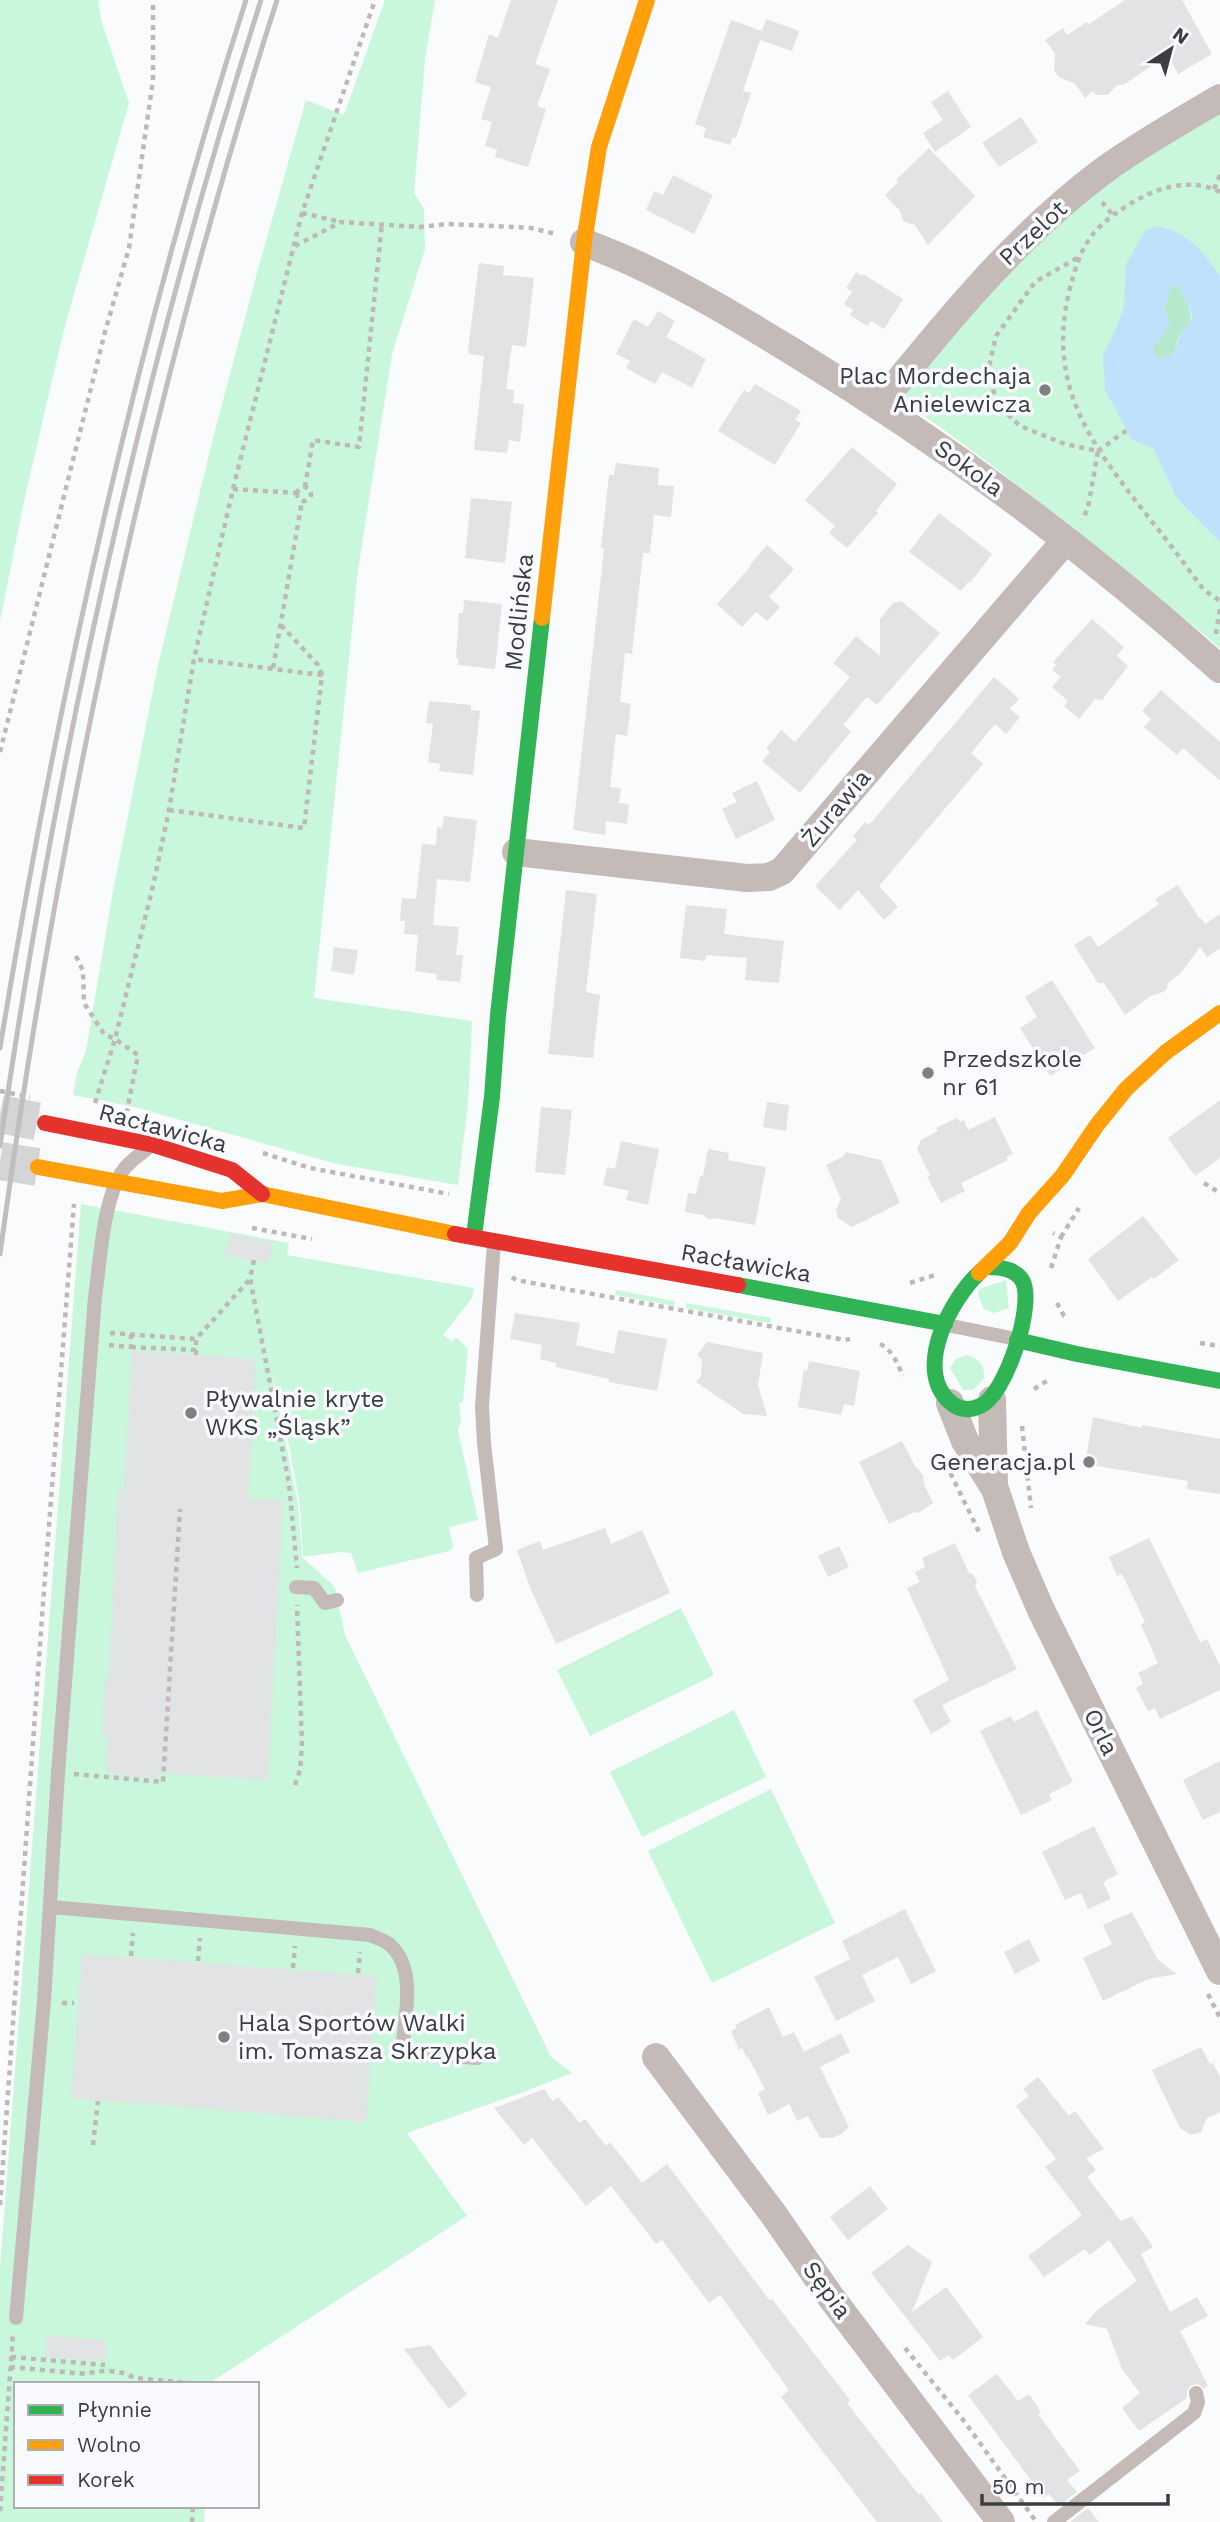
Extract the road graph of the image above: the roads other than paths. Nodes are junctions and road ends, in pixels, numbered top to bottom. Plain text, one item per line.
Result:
1 (647, 0) edge
2 (1220, 98) edge
3 (584, 242) junction
4 (879, 405) junction
5 (1073, 531) junction
6 (1220, 669) edge
7 (516, 852) junction
8 (1220, 1013) edge
9 (44, 1122) tunnel mouth
10 (154, 1145) junction
11 (38, 1167) tunnel mouth
12 (1062, 1176) junction
13 (116, 1181) junction
14 (262, 1194) junction
15 (1053, 1210) dead end
16 (474, 1236) junction
17 (494, 1240) junction
18 (1031, 1265) dead end
19 (988, 1267) junction
20 (1025, 1284) junction
21 (945, 1324) junction
22 (1017, 1340) junction
23 (1220, 1381) edge
24 (992, 1400) junction
25 (950, 1403) junction
26 (995, 1489) junction
27 (296, 1587) dead end
28 (477, 1595) dead end
29 (337, 1600) dead end
30 (51, 1907) junction
31 (1220, 1970) edge
32 (656, 2057) dead end
33 (478, 2058) dead end
34 (16, 2318) road end
35 (1196, 2393) dead end
36 (1001, 2522) edge
37 (1054, 2522) edge

1 - 3 street, Modlińska
2 - 4 street, Przelot
3 - 4 street, Sokola
3 - 7 street, Modlińska
4 - 5 street, Sokola
5 - 6 street, Sokola
5 - 7 street, Żurawia
7 - 16 street, Modlińska
8 - 12 street
9 - 10 street, Racławicka
10 - 13 lane
10 - 14 street, Racławicka
11 - 13 street, Racławicka
12 - 15 street
12 - 19 street
13 - 14 street, Racławicka
13 - 30 lane
14 - 16 street, Racławicka
16 - 17 street, Racławicka
17 - 21 street, Racławicka
17 - 28 lane
18 - 20 street
19 - 20 street
19 - 21 street
20 - 22 street
21 - 22 lane, Racławicka
21 - 25 street
22 - 23 street, Racławicka
22 - 24 street
24 - 25 street
24 - 26 street, Orla
25 - 26 street, Orla
26 - 31 street, Orla
27 - 29 lane
30 - 33 lane
30 - 34 lane
32 - 36 street, Sępia
35 - 37 lane

